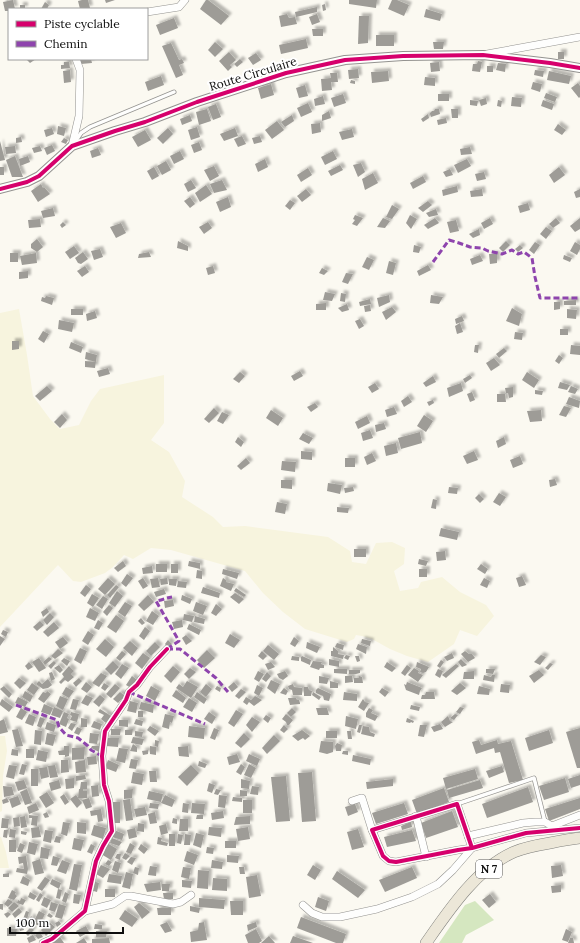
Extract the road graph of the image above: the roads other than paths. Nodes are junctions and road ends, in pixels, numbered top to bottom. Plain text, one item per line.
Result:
1 (185, 0) edge
2 (148, 12) edge
3 (580, 37) edge
4 (483, 55) junction
5 (76, 60) edge
6 (580, 68) edge
7 (174, 92) dead end
8 (72, 146) junction
9 (0, 189) edge
10 (168, 649) dead end
11 (352, 801) dead end
12 (457, 804) junction
13 (416, 816) junction
14 (580, 816) edge
15 (545, 822) junction
16 (580, 828) edge
17 (372, 830) junction
18 (468, 836) junction
19 (580, 838) edge
20 (472, 848) junction
21 (426, 856) junction
22 (191, 895) dead end
23 (303, 905) dead end
24 (85, 911) junction
25 (43, 943) edge
26 (426, 943) edge

1 - 2 street
3 - 4 street
4 - 6 street, Route Circulaire
4 - 8 street, Route Circulaire
5 - 8 street
7 - 8 lane
8 - 9 street, Route Circulaire
10 - 24 street
11 - 17 street
12 - 13 street
12 - 15 lane
12 - 18 street
13 - 17 street
13 - 21 street
14 - 15 street
15 - 18 street
16 - 20 street
17 - 21 street
18 - 20 street
19 - 26 main road, N 7
20 - 21 street
20 - 23 street
22 - 24 street
24 - 25 street

